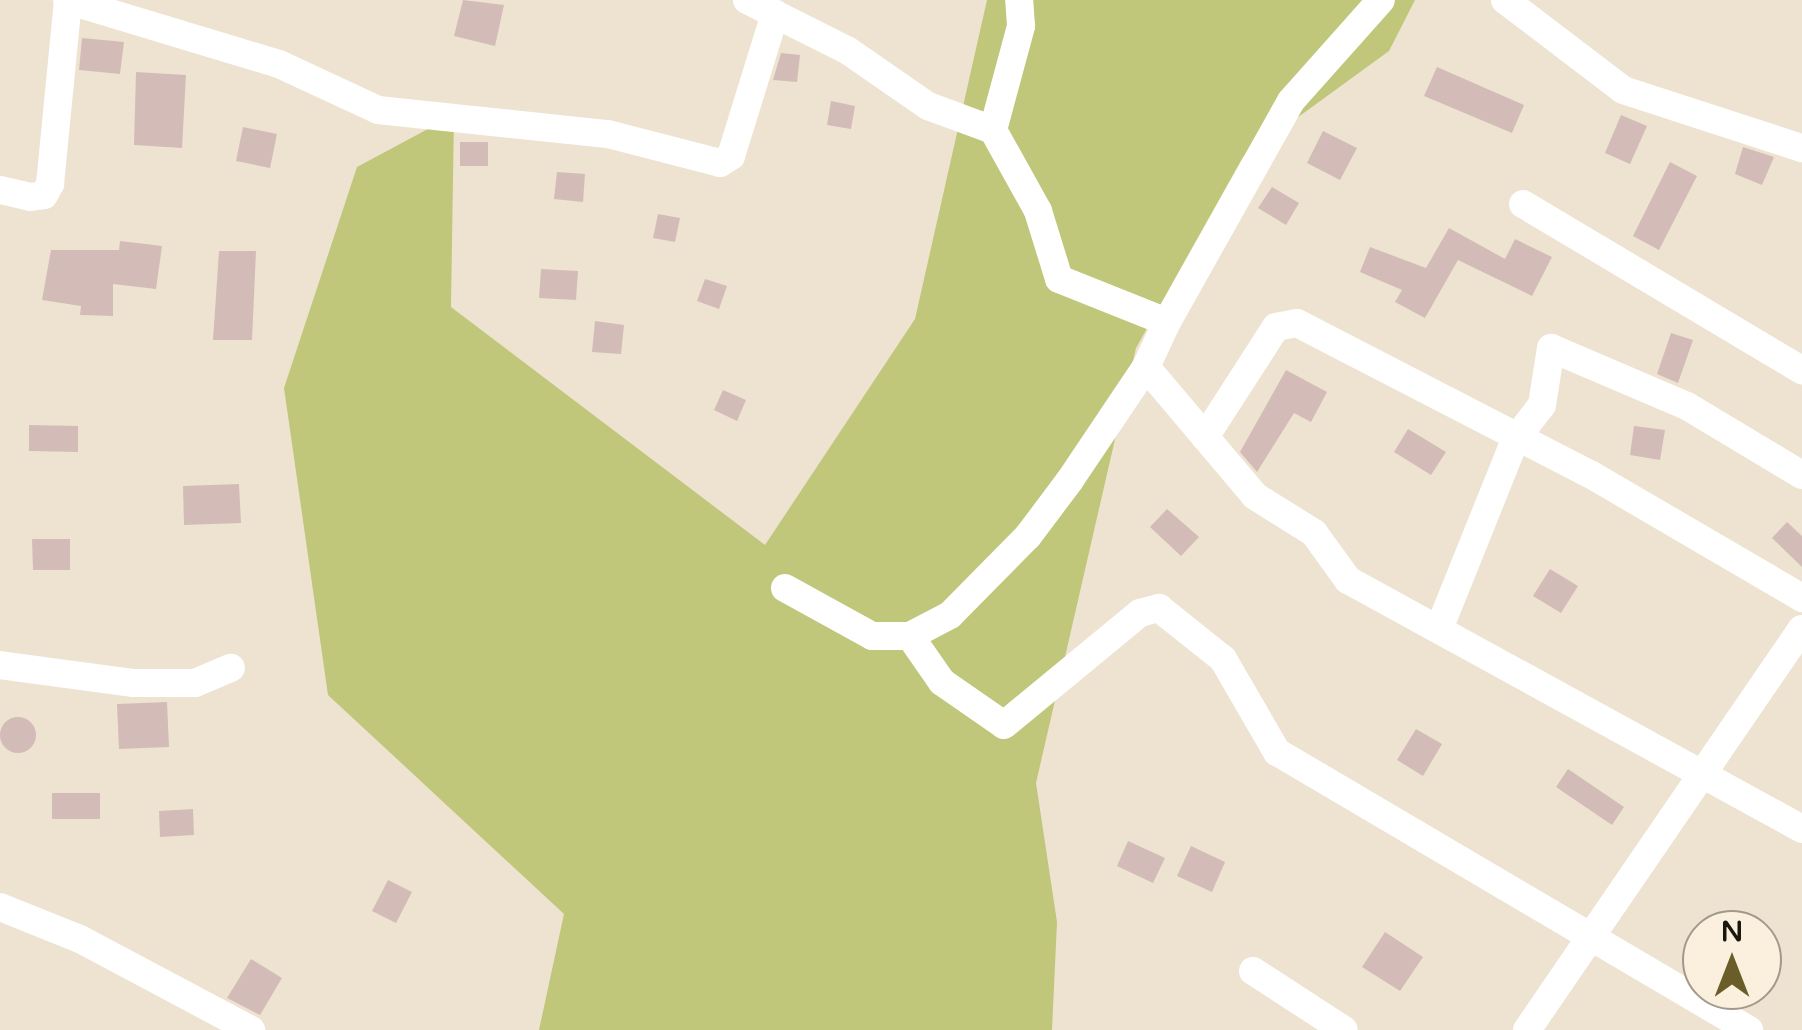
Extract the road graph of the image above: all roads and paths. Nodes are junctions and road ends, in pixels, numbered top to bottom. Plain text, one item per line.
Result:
1 (67, 0) edge
2 (747, 0) edge
3 (1019, 0) edge
4 (1381, 0) edge
5 (1505, 0) edge
6 (775, 14) junction
7 (993, 130) junction
8 (1802, 148) edge
9 (0, 190) edge
10 (1523, 204) dead end
11 (1166, 322) junction
12 (1146, 367) junction
13 (1802, 370) edge
14 (1205, 437) junction
15 (1515, 440) junction
16 (1802, 475) edge
17 (785, 588) dead end
18 (1802, 598) edge
19 (1439, 629) junction
20 (1802, 629) edge
21 (910, 636) junction
22 (0, 665) edge
23 (231, 668) dead end
24 (1703, 774) junction
25 (1802, 829) edge
26 (0, 907) edge
27 (1598, 935) junction
28 (1253, 970) dead end
29 (251, 1030) edge
30 (1344, 1030) edge
31 (1527, 1030) edge
32 (1749, 1030) edge

1 - 6 street
1 - 9 street
2 - 6 street
3 - 7 street
4 - 11 street
5 - 8 street
6 - 7 street
7 - 11 street
10 - 13 street
11 - 12 street
12 - 14 street
12 - 21 street
14 - 15 street
14 - 19 street
15 - 16 street
15 - 18 street
15 - 19 street
17 - 21 street
19 - 24 street
20 - 24 street
21 - 27 street
22 - 23 street
24 - 25 street
24 - 27 street
26 - 29 street
27 - 31 street
27 - 32 street
28 - 30 street

